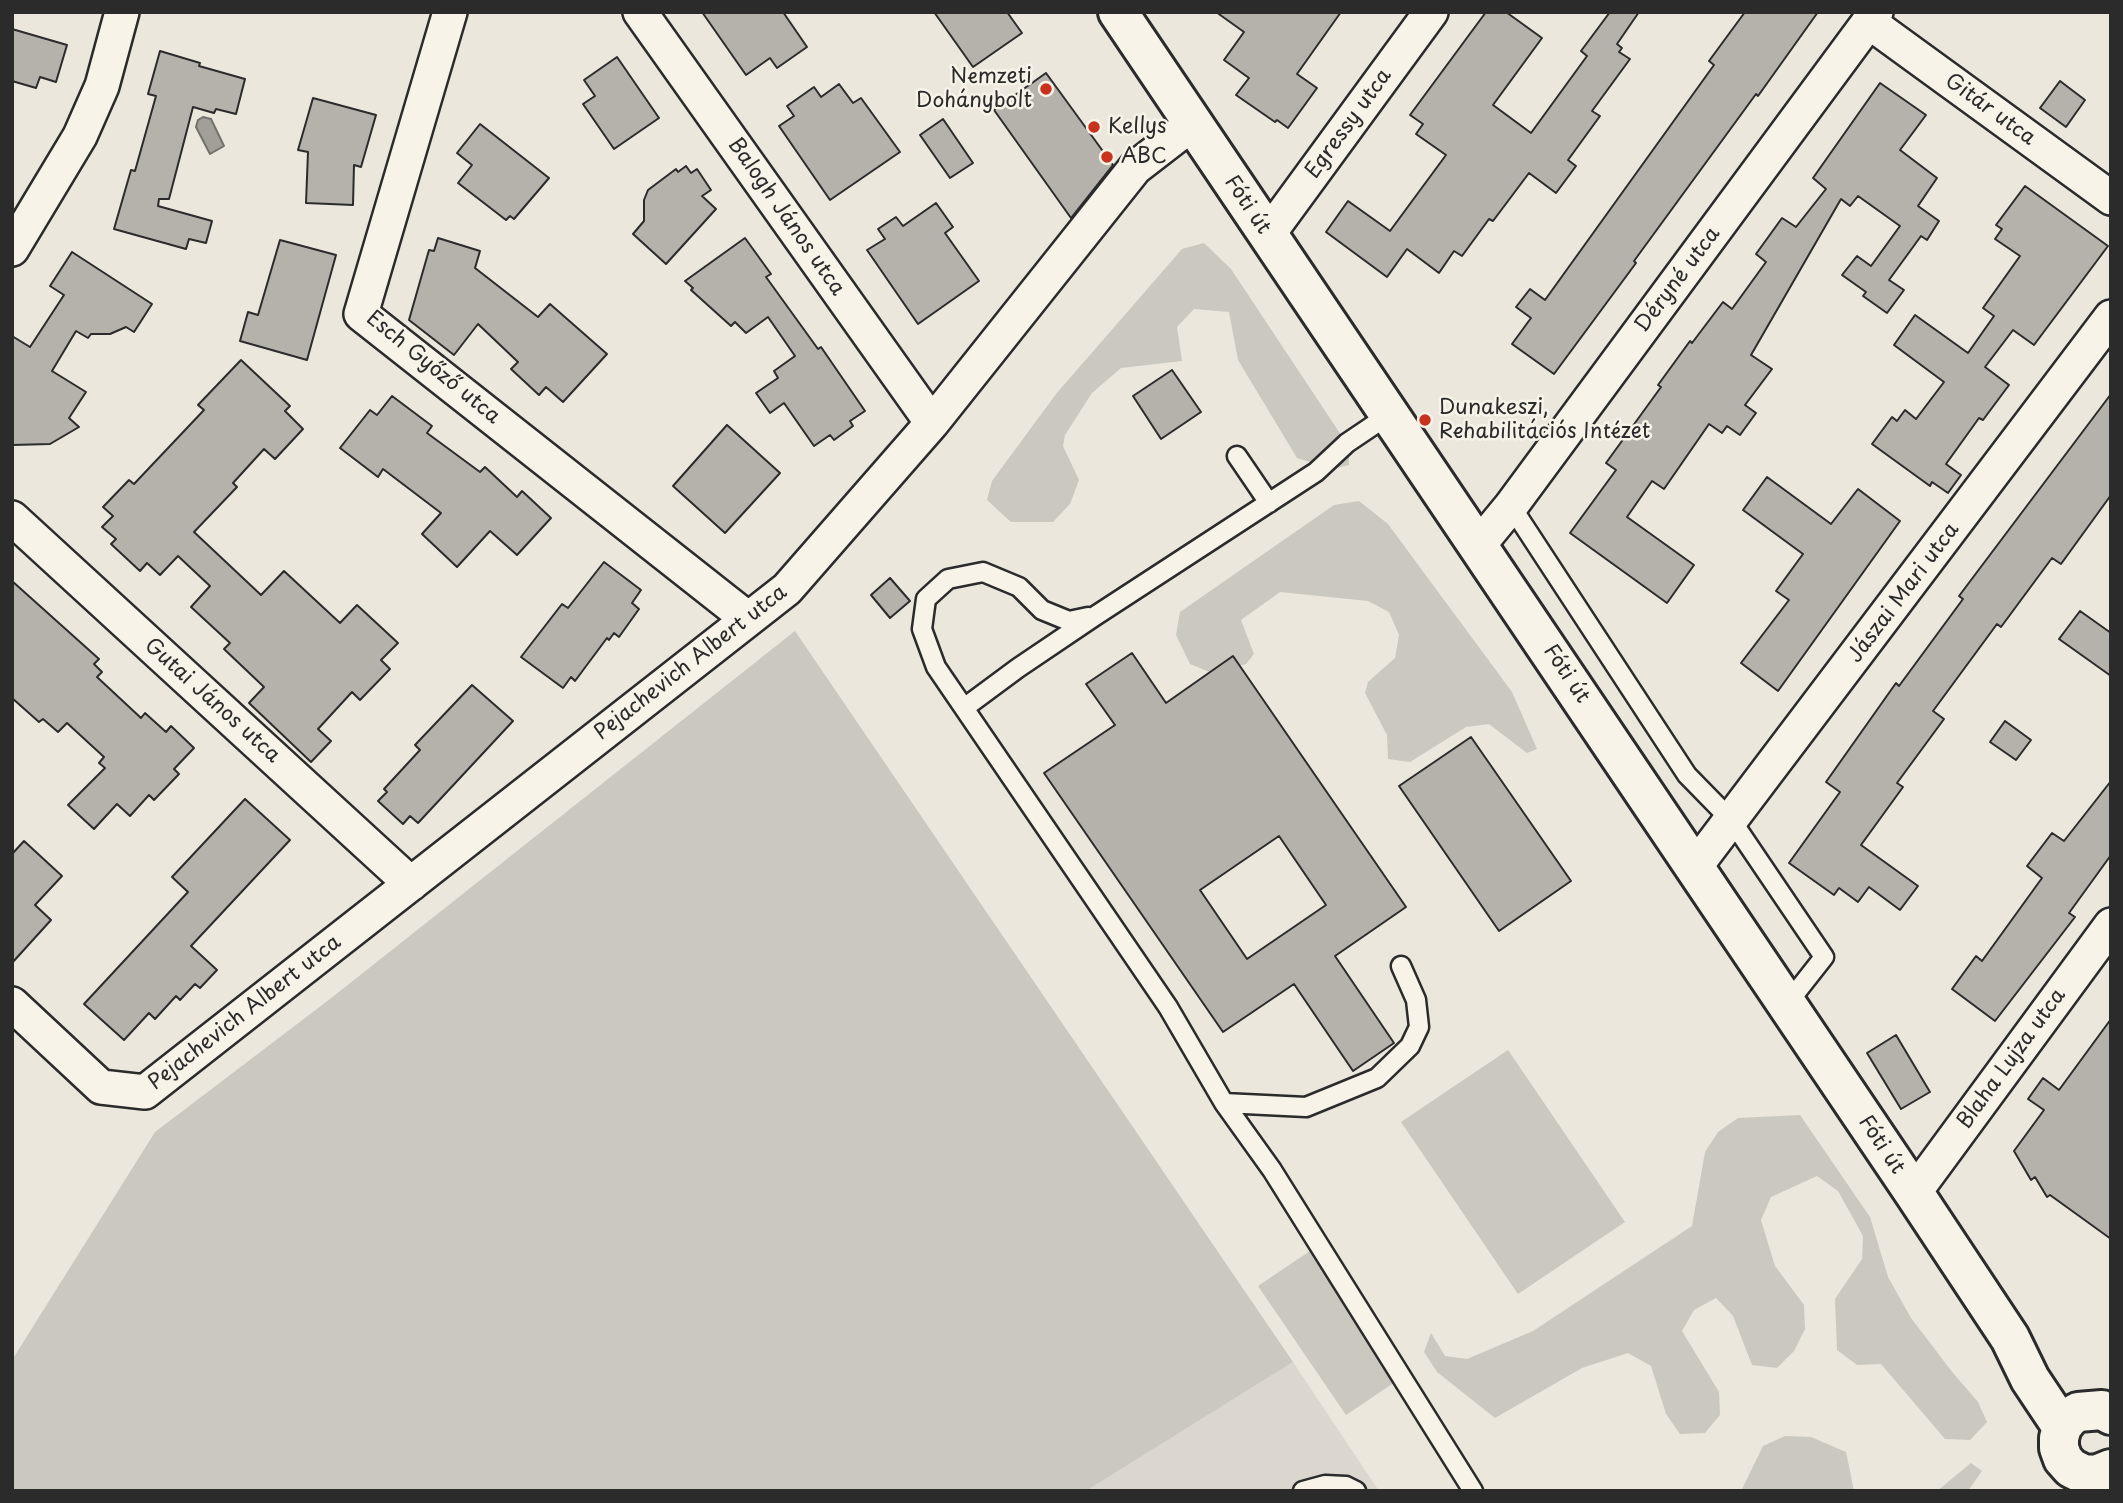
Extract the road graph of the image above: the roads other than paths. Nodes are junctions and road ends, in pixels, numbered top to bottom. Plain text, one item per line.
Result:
1 (122, 12) edge
2 (450, 12) edge
3 (640, 12) edge
4 (1118, 12) edge
5 (1431, 12) edge
6 (1873, 17) edge
7 (1192, 124) junction
8 (2111, 198) edge
9 (1267, 236) junction
10 (12, 249) edge
11 (2111, 317) edge
12 (1390, 414) junction
13 (932, 423) junction
14 (1237, 456) dead end
15 (1269, 503) junction
16 (1511, 506) junction
17 (12, 518) edge
18 (1478, 546) junction
19 (1095, 616) junction
20 (748, 619) junction
21 (964, 708) junction
22 (1732, 821) junction
23 (1695, 867) junction
24 (411, 884) junction
25 (2111, 925) edge
26 (1401, 966) dead end
27 (12, 1004) edge
28 (1787, 1004) junction
29 (1224, 1103) junction
30 (1914, 1193) junction
31 (2093, 1450) edge
32 (1303, 1491) edge
33 (1356, 1491) edge
34 (1473, 1491) edge

1 - 10 street
2 - 20 street, Esch Győző utca
3 - 13 street, Balogh János utca
4 - 7 main road, Fóti út
5 - 9 street, Egressy utca
6 - 8 street, Gitár utca
6 - 16 street, Déryné utca
7 - 9 main road, Fóti út
7 - 13 street, Pejachevich Albert utca
9 - 12 main road, Fóti út
11 - 22 street, Jászai Mari utca
12 - 15 lane
12 - 18 main road, Fóti út
13 - 20 street, Pejachevich Albert utca
14 - 15 lane
15 - 19 lane
16 - 18 street, Déryné utca
16 - 22 lane
17 - 24 street, Gutai János utca
18 - 23 main road, Fóti út
19 - 21 lane
19 - 21 lane
20 - 24 street, Pejachevich Albert utca
21 - 29 lane
22 - 23 street, Jászai Mari utca
22 - 28 lane
23 - 28 main road, Fóti út
24 - 27 street, Pejachevich Albert utca
25 - 30 street, Blaha Lujza utca
26 - 29 lane
28 - 30 main road, Fóti út
29 - 34 lane
30 - 31 main road, Fóti út
32 - 33 lane

